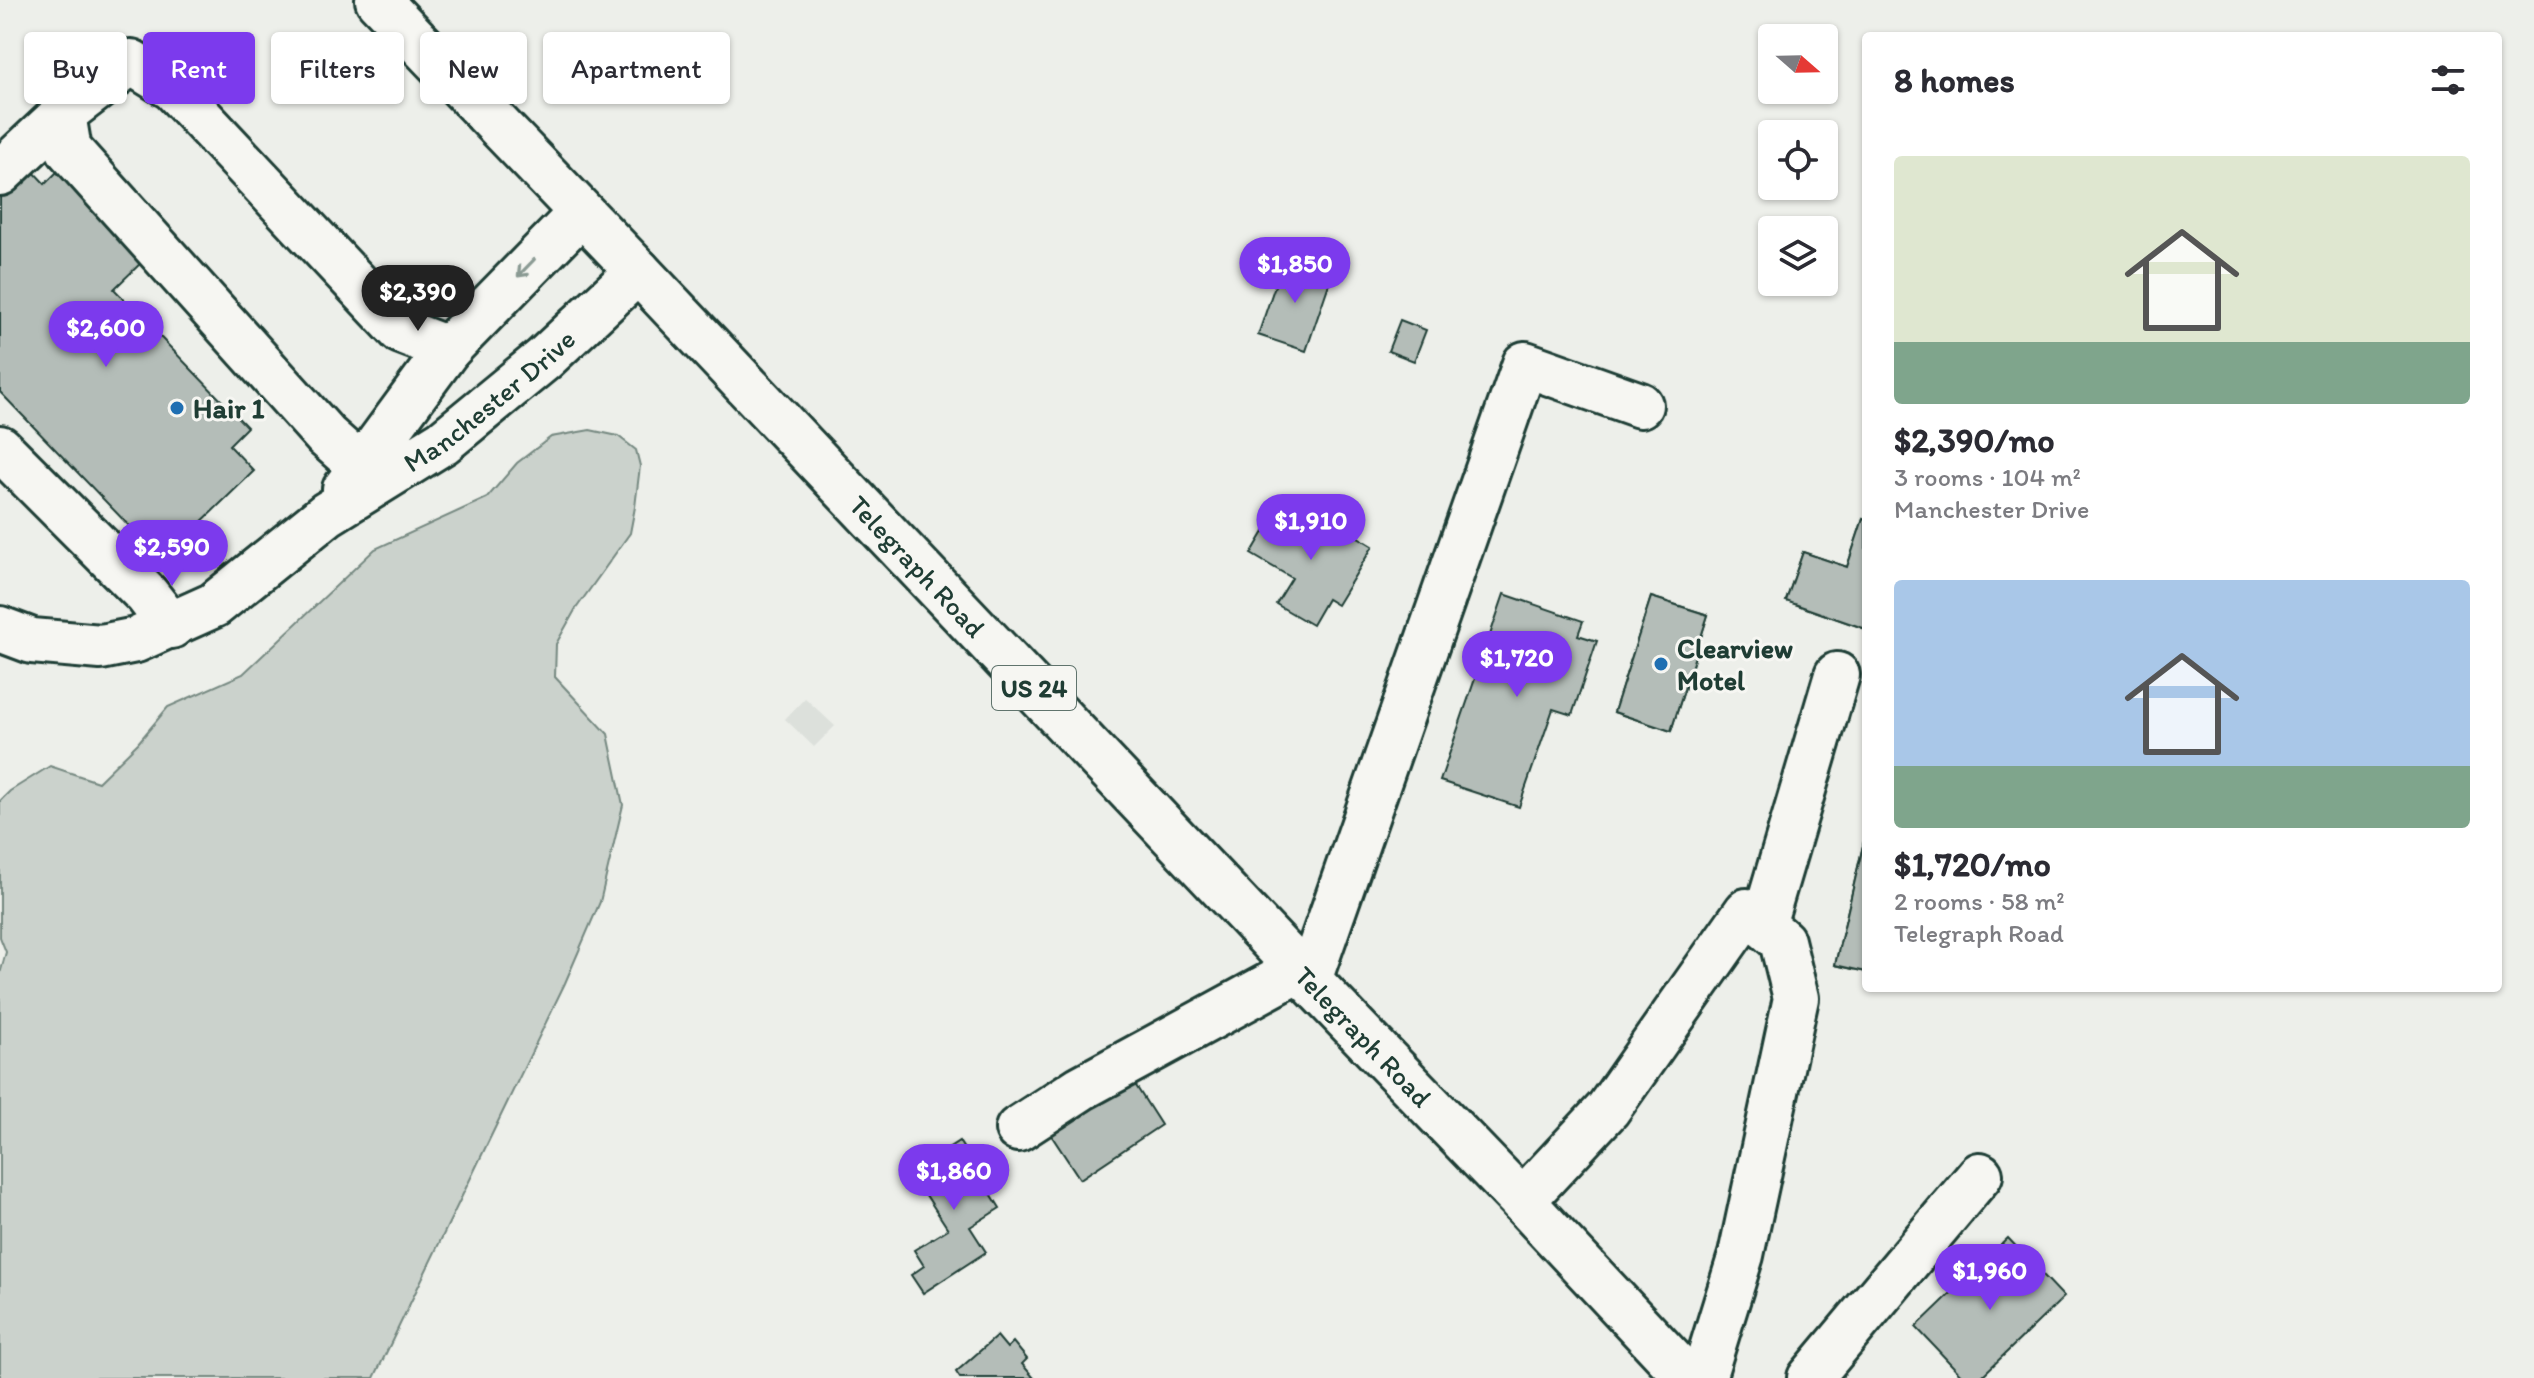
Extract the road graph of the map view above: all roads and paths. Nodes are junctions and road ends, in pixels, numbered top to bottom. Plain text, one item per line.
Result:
1 (378, 0) edge
2 (63, 114) junction
3 (0, 173) edge
4 (581, 213) junction
5 (638, 271) junction
6 (448, 349) junction
7 (1640, 405) dead end
8 (0, 448) edge
9 (361, 467) junction
10 (327, 514) junction
11 (171, 626) junction
12 (0, 629) edge
13 (1837, 675) dead end
14 (1763, 925) junction
15 (1304, 975) junction
16 (1018, 1129) dead end
17 (1980, 1175) dead end
18 (1522, 1201) junction
19 (1684, 1375) edge
20 (1810, 1378) edge

1 - 4 main road, Telegraph Road / US 24
2 - 3 main road
2 - 6 main road
2 - 9 main road
4 - 5 main road, Telegraph Road / US 24
4 -> 6 main road, Manchester Drive
5 - 10 main road, Manchester Drive
5 - 15 main road, Telegraph Road / US 24
6 - 9 main road, Manchester Drive
7 - 15 main road
8 - 11 main road
9 - 10 main road, Manchester Drive
10 - 11 main road, Manchester Drive
11 - 12 main road, Manchester Drive
13 - 14 main road
14 - 18 main road
14 - 19 main road
15 - 16 main road
15 - 18 main road, Telegraph Road / US 24
17 - 20 main road
18 - 19 main road, Telegraph Road / US 24

